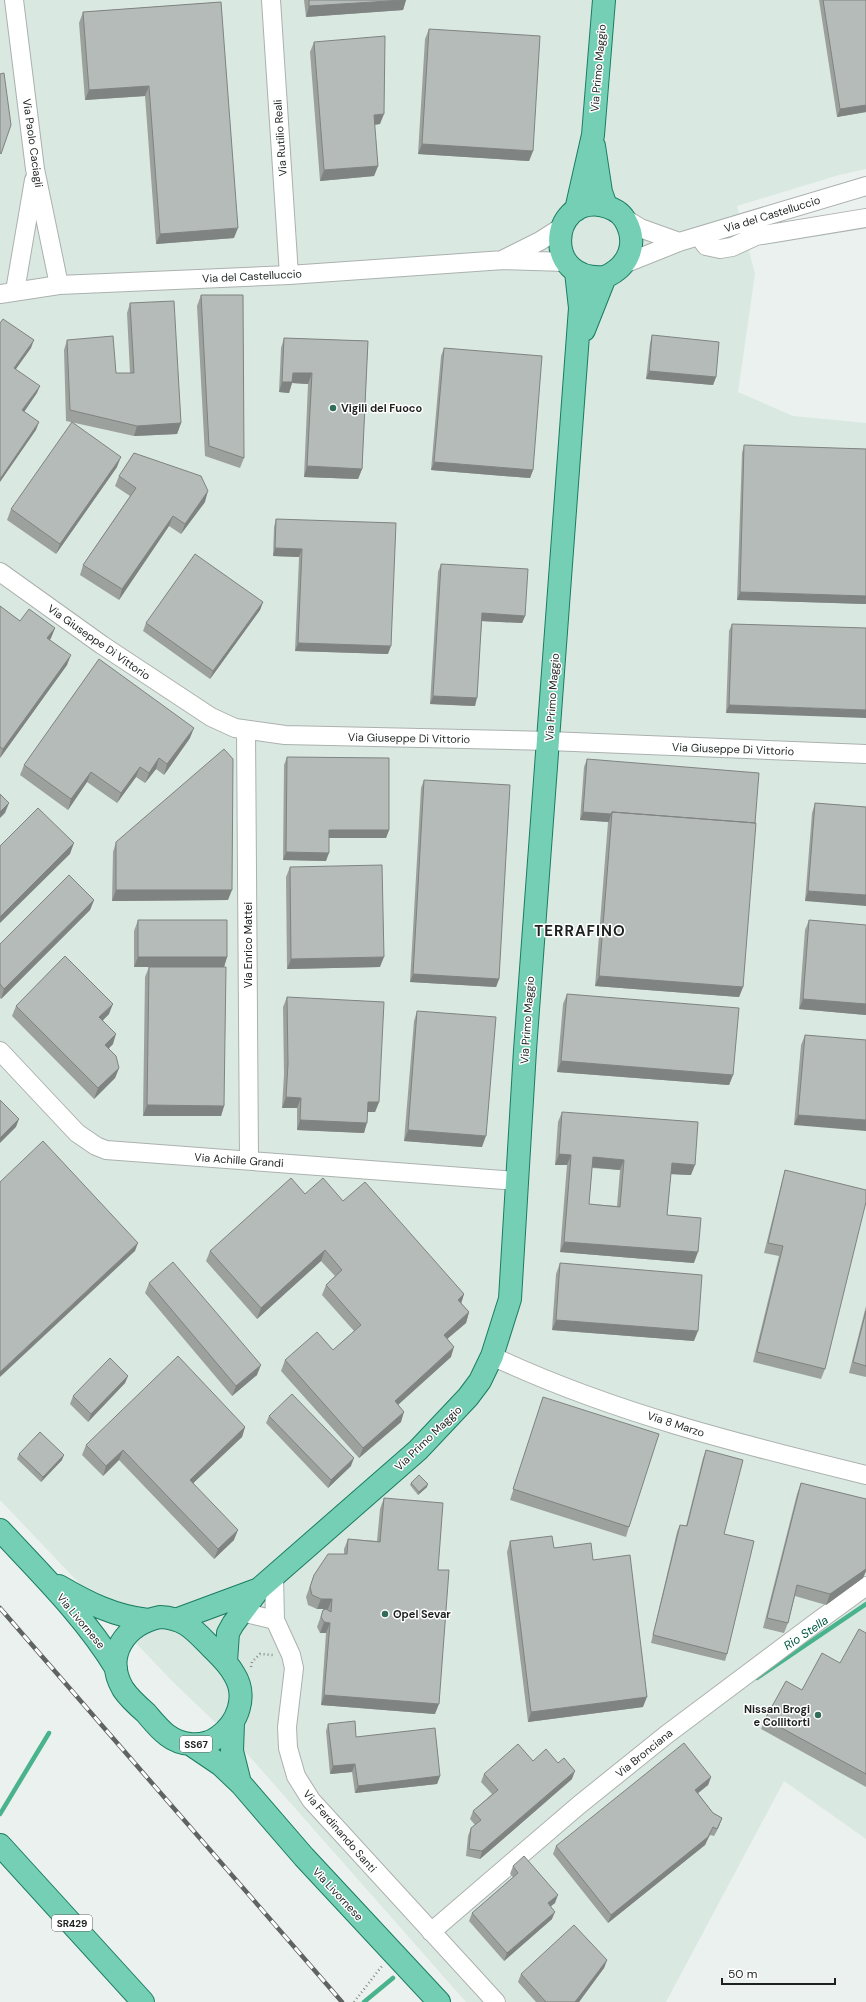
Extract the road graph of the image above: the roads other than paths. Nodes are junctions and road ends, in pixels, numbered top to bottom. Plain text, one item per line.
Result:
1 (14, 0) edge
2 (271, 0) edge
3 (604, 0) edge
4 (593, 135) junction
5 (35, 169) junction
6 (866, 186) edge
7 (606, 206) junction
8 (576, 210) junction
9 (624, 218) junction
10 (866, 218) edge
11 (562, 227) junction
12 (699, 236) junction
13 (679, 242) junction
14 (504, 260) junction
15 (624, 264) junction
16 (571, 267) junction
17 (289, 275) junction
18 (605, 276) junction
19 (59, 286) junction
20 (8, 292) edge
21 (577, 352) junction
22 (0, 572) edge
23 (246, 730) junction
24 (549, 741) junction
25 (866, 754) edge
26 (0, 1051) edge
27 (249, 1160) junction
28 (517, 1181) junction
29 (492, 1356) junction
30 (866, 1475) edge
31 (0, 1530) edge
32 (43, 1576) junction
33 (267, 1582) junction
34 (866, 1586) edge
35 (242, 1612) junction
36 (178, 1619) junction
37 (148, 1620) junction
38 (275, 1620) junction
39 (226, 1662) junction
40 (116, 1668) junction
41 (233, 1723) junction
42 (190, 1744) junction
43 (241, 1784) junction
44 (0, 1845) edge
45 (431, 1932) junction
46 (143, 2002) edge
47 (439, 2002) edge
48 (496, 2002) edge

1 - 5 street, Via Paolo Caciagli
2 - 17 street, Via Rutilio Reali
3 - 4 main road, Via Primo Maggio
4 - 7 main road, Via Primo Maggio
4 - 8 main road, Via Primo Maggio
5 - 19 street, Via Paolo Caciagli
5 - 20 street
6 - 12 street, Via del Castelluccio
7 - 8 main road
7 - 9 main road
8 - 11 main road, Via Primo Maggio
9 - 13 street
9 - 15 main road
10 - 12 street
11 - 14 street
11 - 16 main road, Via Primo Maggio
12 - 13 street, Via del Castelluccio
13 - 15 street, Via del Castelluccio
14 - 16 street, Via del Castelluccio
14 - 17 street, Via del Castelluccio
15 - 18 main road
16 - 18 main road
16 - 21 main road, Via Primo Maggio
17 - 19 street, Via del Castelluccio
18 - 21 main road, Via Primo Maggio
19 - 20 street, Via del Castelluccio
21 - 24 main road, Via Primo Maggio
22 - 23 street, Via Giuseppe Di Vittorio
23 - 24 street, Via Giuseppe Di Vittorio
23 - 27 street, Via Enrico Mattei
24 - 25 street, Via Giuseppe Di Vittorio
24 - 28 main road, Via Primo Maggio
26 - 27 street, Via Achille Grandi
27 - 28 street, Via Achille Grandi
28 - 29 main road, Via Primo Maggio
29 - 30 street, Via 8 Marzo
29 - 33 main road, Via Primo Maggio
31 - 32 main road, Via Livornese / SS67
32 - 37 main road, Via Livornese / SS67
32 - 40 main road, Via Livornese / SS67
33 - 35 main road, Via Primo Maggio
33 - 36 main road, Via Primo Maggio
33 - 38 street
34 - 45 street, Via Bronciana
35 - 38 street
35 - 39 main road, Via Primo Maggio
36 - 37 main road, Via Livornese / SS67
36 - 39 main road, Via Livornese / SS67
37 - 40 main road, Via Livornese / SS67
38 - 45 street, Via Ferdinando Santi
39 - 41 main road, Via Livornese / SS67
40 - 42 main road, Via Livornese / SS67
41 - 42 main road, Via Livornese / SS67
41 - 43 main road, Via Livornese / SS67
42 - 43 main road, Via Livornese / SS67
43 - 47 main road, Via Livornese / SS67
44 - 46 main road, SR429
45 - 48 street, Via Ferdinando Santi

